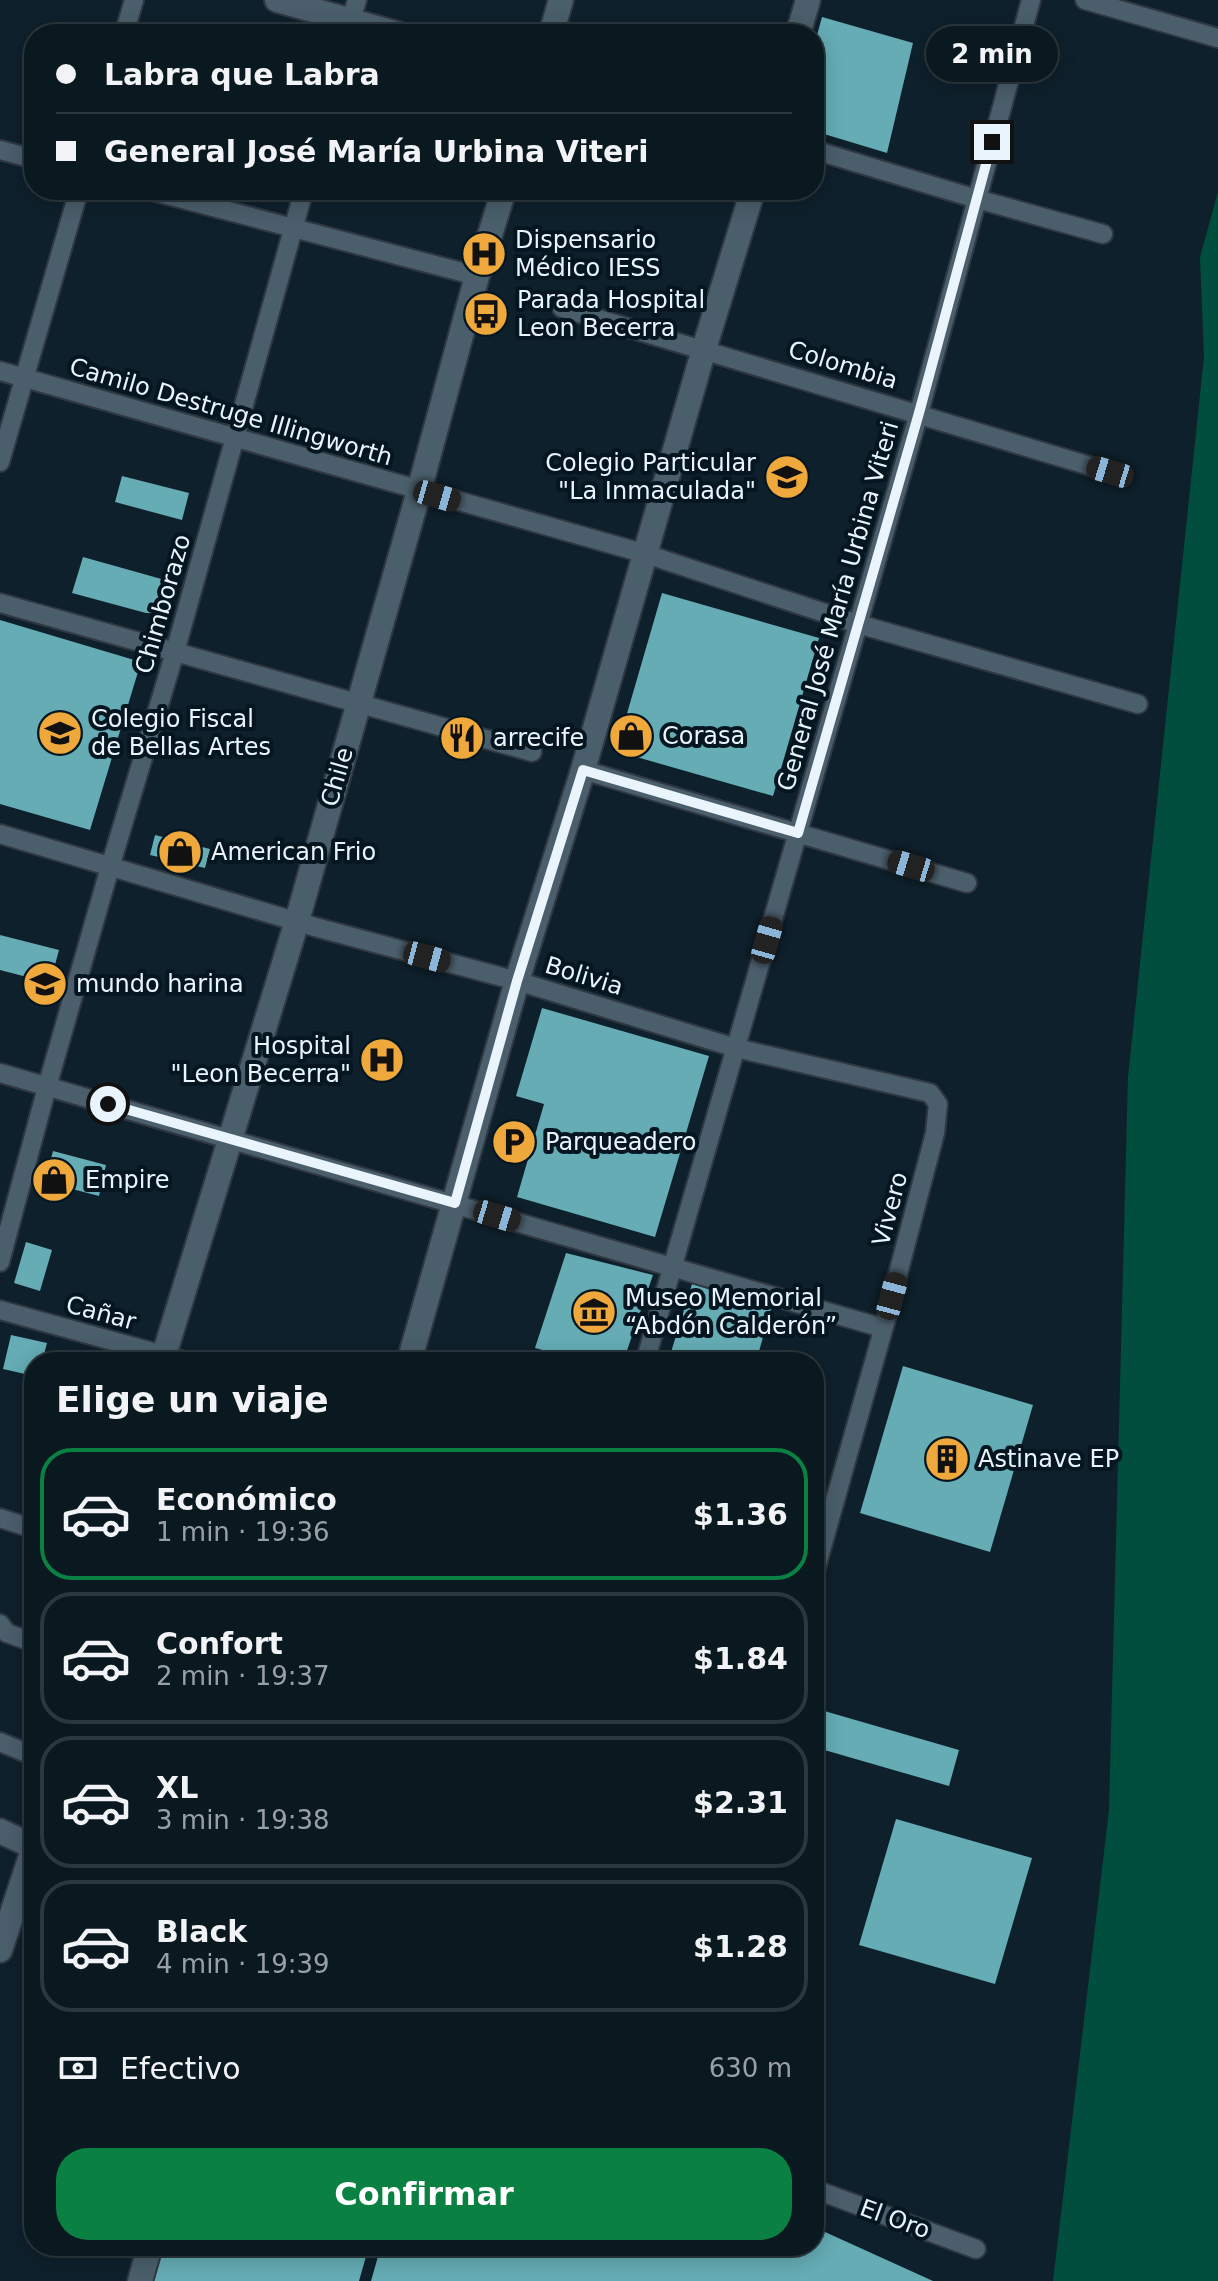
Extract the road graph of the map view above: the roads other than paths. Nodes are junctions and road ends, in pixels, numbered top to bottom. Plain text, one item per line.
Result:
1 (134, 0) edge
2 (277, 0) edge
3 (561, 0) edge
4 (808, 0) edge
5 (1031, 0) edge
6 (1085, 0) edge
7 (352, 18) edge
8 (127, 24) edge
9 (554, 24) edge
10 (801, 24) edge
11 (1218, 38) edge
12 (0, 150) edge
13 (824, 153) edge
14 (24, 156) edge
15 (977, 199) junction
16 (76, 200) edge
17 (186, 200) edge
18 (301, 200) edge
19 (501, 200) edge
20 (750, 200) edge
21 (294, 228) junction
22 (1103, 234) dead end
23 (477, 276) junction
24 (562, 308) dead end
25 (704, 349) junction
26 (0, 371) edge
27 (24, 378) junction
28 (919, 413) junction
29 (236, 438) junction
30 (0, 462) edge
31 (1110, 472) dead end
32 (419, 491) junction
33 (646, 554) junction
34 (0, 603) edge
35 (858, 624) junction
36 (175, 652) junction
37 (358, 703) junction
38 (1138, 704) dead end
39 (532, 752) dead end
40 (583, 770) junction
41 (798, 833) junction
42 (0, 834) edge
43 (110, 867) junction
44 (967, 883) dead end
45 (297, 921) junction
46 (517, 981) junction
47 (736, 1048) junction
48 (0, 1073) edge
49 (47, 1087) junction
50 (935, 1133) joint
51 (230, 1139) junction
52 (455, 1203) junction
53 (0, 1262) edge
54 (672, 1268) junction
55 (0, 1310) edge
56 (884, 1326) junction
57 (143, 1352) edge
58 (165, 1352) edge
59 (412, 1352) edge
60 (648, 1352) edge
61 (0, 1518) edge
62 (824, 1521) edge
63 (24, 1526) edge
64 (0, 1624) edge
65 (24, 1639) edge
66 (0, 1742) edge
67 (24, 1752) edge
68 (0, 1831) edge
69 (24, 1842) edge
70 (24, 1877) edge
71 (0, 1950) edge
72 (824, 2193) edge
73 (976, 2249) dead end
74 (147, 2256) edge
75 (140, 2281) edge

1 - 8 street
2 - 7 main road
3 - 9 main road
4 - 10 main road
5 - 15 street, General José María Urbina Viteri
6 - 11 street
12 - 14 street
13 - 15 street
15 - 22 street
15 - 28 street, General José María Urbina Viteri
16 - 27 street
17 - 21 street
18 - 21 street, Chimborazo
19 - 23 main road, Chile
20 - 25 main road
21 - 23 street
21 - 29 street, Chimborazo
23 - 32 main road, Chile
24 - 25 street, Colombia
25 - 28 street, Colombia
25 - 33 main road
26 - 27 street, Camilo Destruge Illingworth
27 - 29 street, Camilo Destruge Illingworth
27 - 30 street
28 - 31 street, Colombia
28 - 35 street, General José María Urbina Viteri
29 - 32 street, Camilo Destruge Illingworth
29 - 36 street, Chimborazo
32 - 33 street, Camilo Destruge Illingworth
32 - 37 main road, Chile
33 - 35 street, Camilo Destruge Illingworth
33 - 40 main road
34 - 36 street
35 - 38 street, Camilo Destruge Illingworth
35 - 41 street, General José María Urbina Viteri
36 - 37 street
36 - 43 street, Chimborazo
37 - 39 street
37 - 45 main road, Chile
40 - 41 street
40 - 46 main road
41 - 44 street
41 - 47 street, General José María Urbina Viteri
42 - 43 street, Bolivia
43 - 45 street, Bolivia
43 - 49 street, Chimborazo
45 - 46 street, Bolivia
45 - 51 main road, Chile
46 - 47 street, Bolivia
46 - 52 main road
47 - 50 street, Bolivia
47 - 54 street, General José María Urbina Viteri
48 - 49 street
49 - 51 street
49 - 53 street, Chimborazo
50 - 56 street, Vivero
51 - 52 street
51 - 58 main road, Chile
52 - 54 street
52 - 59 main road
54 - 56 street
54 - 60 street, General José María Urbina Viteri
55 - 57 street, Cañar
56 - 62 street, Vivero
61 - 63 street
64 - 65 street
66 - 67 street
68 - 69 main road
70 - 71 main road
72 - 73 street, El Oro
74 - 75 main road

